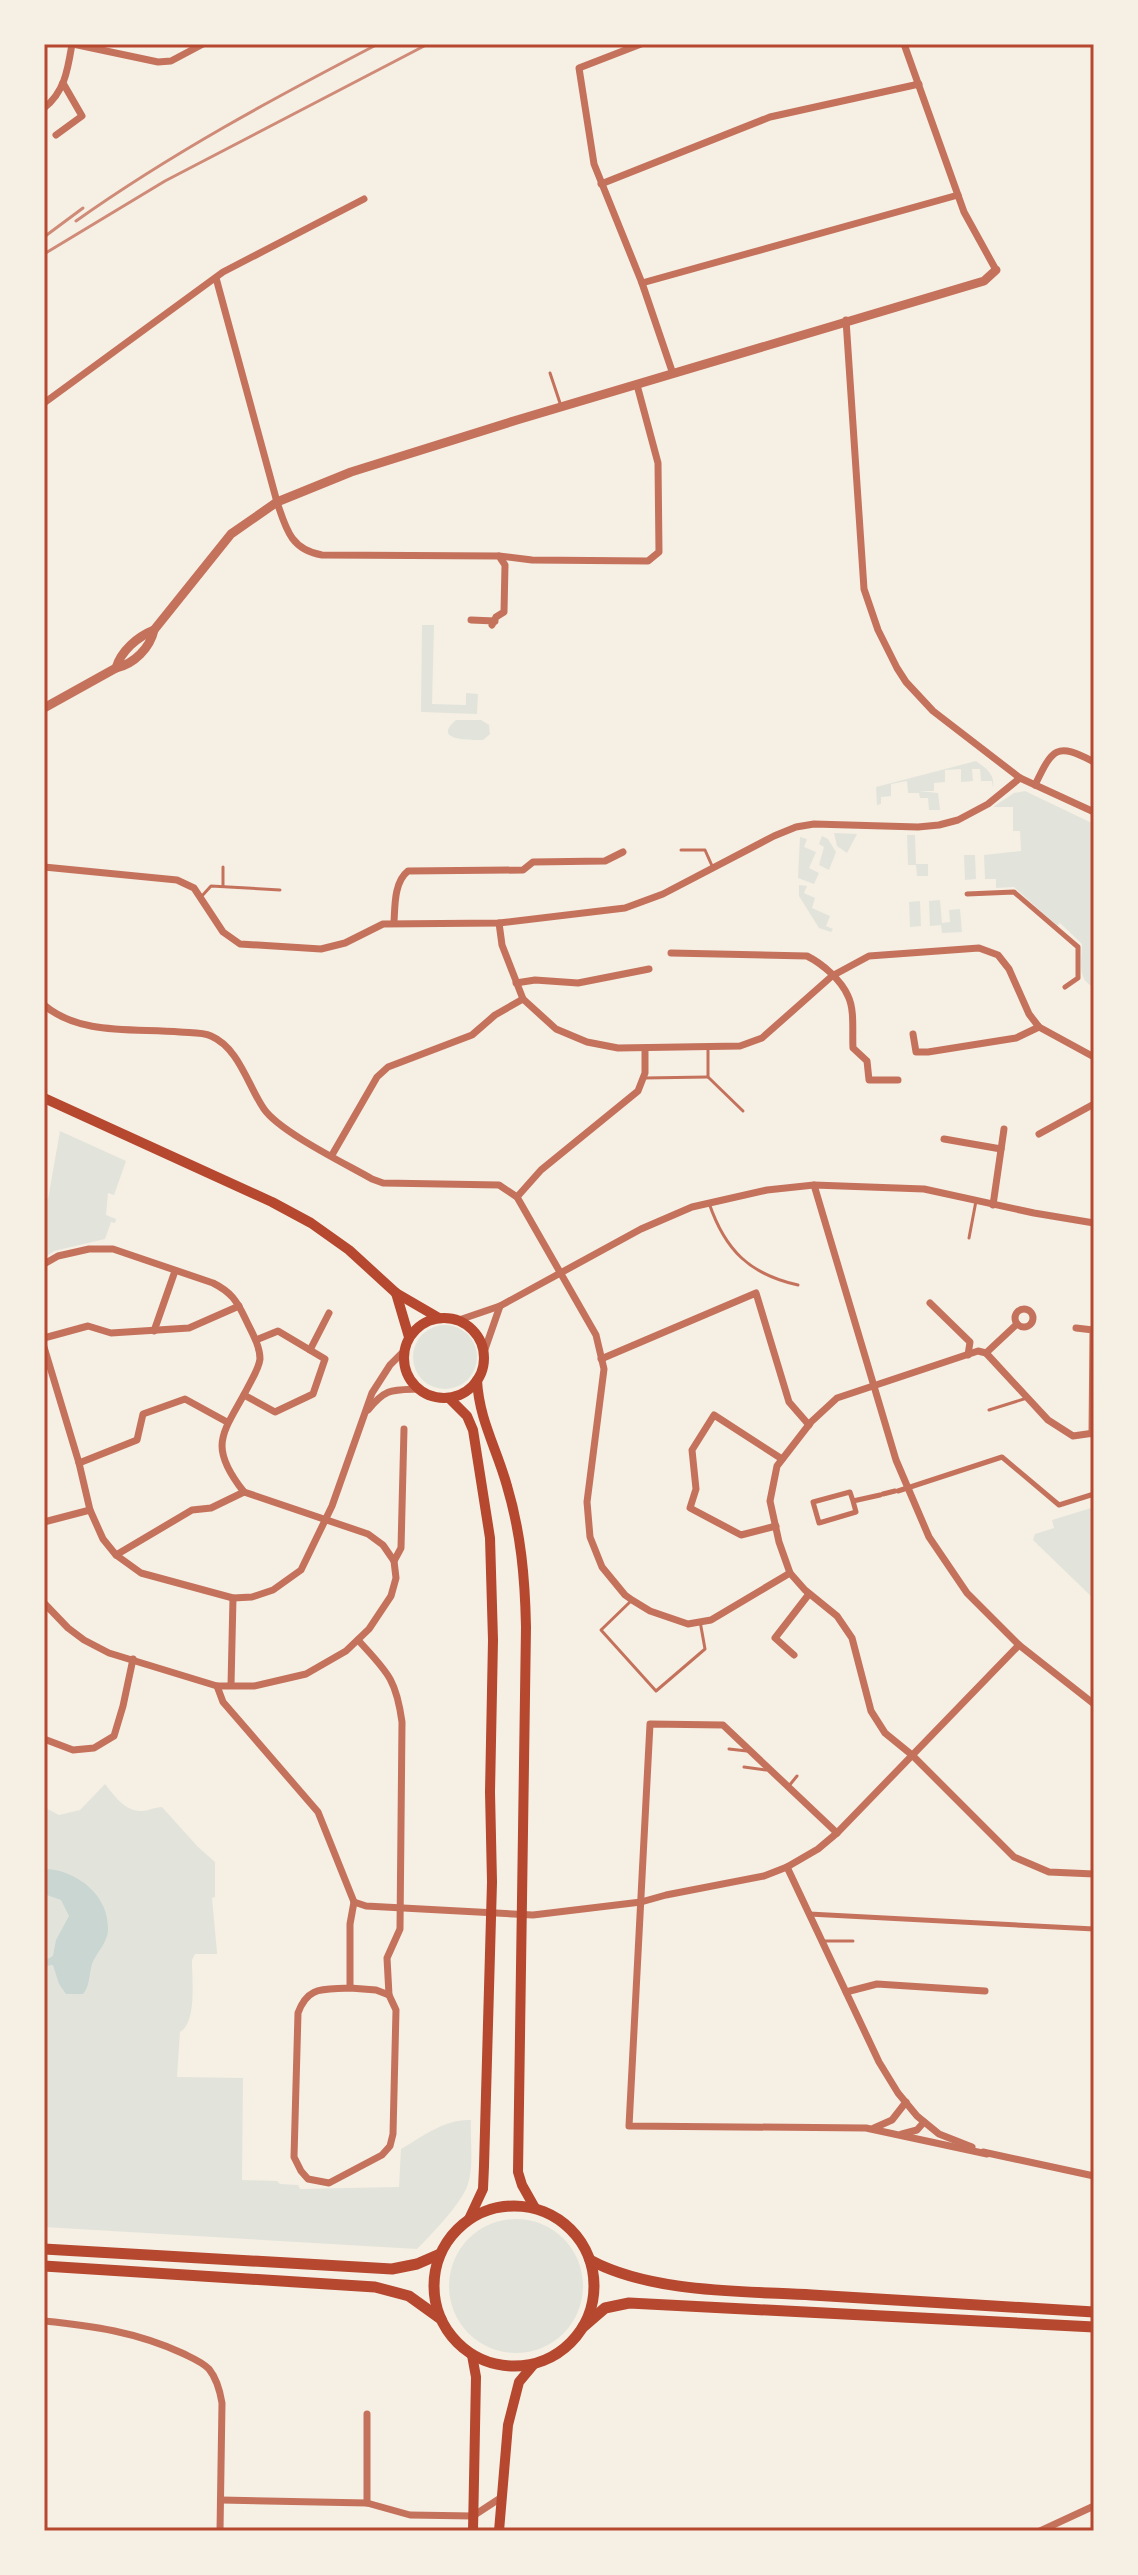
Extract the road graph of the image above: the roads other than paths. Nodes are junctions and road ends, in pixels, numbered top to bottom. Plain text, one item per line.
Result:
1 (73, 44) edge
2 (203, 44) edge
3 (641, 44) edge
4 (904, 44) edge
5 (63, 83) junction
6 (919, 84) junction
7 (44, 108) edge
8 (56, 135) dead end
9 (601, 184) junction
10 (958, 195) junction
11 (364, 199) dead end
12 (996, 270) joint
13 (216, 278) junction
14 (642, 283) junction
15 (846, 320) junction
16 (550, 373) dead end
17 (673, 374) junction
18 (637, 385) junction
19 (44, 403) edge
20 (562, 407) junction
21 (277, 502) junction
22 (499, 556) junction
23 (471, 620) dead end
24 (44, 708) edge
25 (1094, 762) edge
26 (1020, 778) junction
27 (1035, 785) junction
28 (1094, 812) edge
29 (681, 850) dead end
30 (623, 852) dead end
31 (44, 867) edge
32 (223, 867) dead end
33 (713, 868) junction
34 (223, 886) junction
35 (280, 890) dead end
36 (967, 894) dead end
37 (201, 897) junction
38 (394, 922) junction
39 (499, 923) junction
40 (671, 953) dead end
41 (649, 969) dead end
42 (832, 976) junction
43 (516, 983) junction
44 (1065, 987) dead end
45 (523, 999) junction
46 (44, 1005) edge
47 (1039, 1027) junction
48 (913, 1034) dead end
49 (708, 1047) junction
50 (645, 1049) junction
51 (1094, 1057) edge
52 (708, 1077) junction
53 (643, 1078) junction
54 (898, 1080) dead end
55 (44, 1098) edge
56 (1094, 1104) edge
57 (743, 1111) dead end
58 (1004, 1129) dead end
59 (1039, 1134) dead end
60 (944, 1139) dead end
61 (1001, 1149) junction
62 (332, 1155) junction
63 (814, 1185) junction
64 (517, 1197) junction
65 (976, 1201) junction
66 (709, 1203) junction
67 (993, 1205) junction
68 (1094, 1223) edge
69 (969, 1238) dead end
70 (44, 1264) edge
71 (175, 1271) junction
72 (561, 1273) junction
73 (798, 1285) dead end
74 (396, 1293) junction
75 (930, 1303) dead end
76 (239, 1306) junction
77 (500, 1306) junction
78 (329, 1313) dead end
79 (439, 1318) junction
80 (459, 1320) junction
81 (1017, 1324) dead end
82 (1076, 1328) dead end
83 (1094, 1330) edge
84 (154, 1331) junction
85 (409, 1337) junction
86 (44, 1338) edge
87 (256, 1340) junction
88 (44, 1347) edge
89 (310, 1350) junction
90 (404, 1351) junction
91 (484, 1352) junction
92 (986, 1353) junction
93 (968, 1355) junction
94 (601, 1359) junction
95 (477, 1380) junction
96 (875, 1387) junction
97 (419, 1389) junction
98 (244, 1395) junction
99 (449, 1398) junction
100 (1027, 1398) junction
101 (989, 1410) dead end
102 (366, 1411) junction
103 (227, 1422) junction
104 (809, 1425) junction
105 (404, 1429) dead end
106 (1093, 1434) edge
107 (782, 1459) junction
108 (79, 1463) junction
109 (907, 1488) junction
110 (244, 1492) junction
111 (1094, 1494) edge
112 (853, 1501) junction
113 (90, 1510) junction
114 (326, 1518) junction
115 (44, 1522) edge
116 (776, 1526) junction
117 (116, 1555) junction
118 (394, 1561) junction
119 (790, 1573) junction
120 (809, 1594) junction
121 (233, 1598) junction
122 (632, 1600) junction
123 (44, 1603) edge
124 (700, 1621) junction
125 (358, 1640) junction
126 (1019, 1645) junction
127 (794, 1655) dead end
128 (133, 1659) junction
129 (231, 1685) junction
130 (217, 1686) junction
131 (1094, 1704) edge
132 (44, 1739) edge
133 (729, 1749) dead end
134 (751, 1751) junction
135 (912, 1755) junction
136 (744, 1767) dead end
137 (770, 1771) junction
138 (797, 1776) dead end
139 (788, 1787) junction
140 (837, 1833) junction
141 (787, 1867) junction
142 (1094, 1874) edge
143 (354, 1902) junction
144 (641, 1902) junction
145 (399, 1907) junction
146 (491, 1912) junction
147 (521, 1913) junction
148 (809, 1914) junction
149 (1094, 1929) edge
150 (822, 1941) junction
151 (853, 1941) dead end
152 (350, 1988) junction
153 (985, 1991) dead end
154 (846, 1992) junction
155 (389, 1995) junction
156 (906, 2102) junction
157 (924, 2122) junction
158 (872, 2129) junction
159 (900, 2135) junction
160 (987, 2154) junction
161 (1094, 2176) edge
162 (535, 2208) junction
163 (469, 2219) junction
164 (44, 2249) edge
165 (440, 2254) junction
166 (590, 2260) junction
167 (44, 2266) edge
168 (1094, 2312) edge
169 (441, 2319) junction
170 (44, 2321) edge
171 (583, 2327) junction
172 (1094, 2327) edge
173 (472, 2355) junction
174 (534, 2364) junction
175 (367, 2414) dead end
176 (502, 2497) junction
177 (221, 2500) junction
178 (367, 2503) junction
179 (1094, 2506) edge
180 (473, 2516) junction
181 (220, 2531) edge
182 (473, 2531) edge
183 (499, 2531) edge
184 (1040, 2531) edge

1 - 2 street
1 - 5 street
3 - 9 street
4 - 6 street
5 - 7 street
5 - 8 street
6 - 9 street
6 - 10 street
9 - 14 street
10 - 12 street
10 - 14 street
11 - 13 street
12 - 15 street
13 - 19 street
13 - 21 street
14 - 17 street
15 - 17 street
15 - 26 street
16 - 20 lane
17 - 18 street
18 - 20 street
18 - 22 street
20 - 21 street
21 - 22 street
21 - 24 street
22 - 23 street
25 - 27 street
26 - 27 street
26 - 33 street
27 - 28 street
29 - 33 lane
30 - 38 street
31 - 37 street
32 - 34 lane
33 - 39 street
34 - 35 lane
34 - 37 lane
36 - 44 street
37 - 38 street
38 - 39 street
39 - 43 street
40 - 42 street
41 - 43 street
42 - 47 street
42 - 49 street
42 - 54 street
43 - 45 street
45 - 50 street
45 - 62 street
46 - 62 street
47 - 48 street
47 - 51 street
49 - 50 street
49 - 52 lane
50 - 53 street
52 - 53 lane
52 - 57 lane
53 - 64 street
55 - 74 main road
56 - 59 street
58 - 61 street
60 - 61 street
61 - 67 street
62 - 64 street
63 - 65 street
63 - 66 street
63 - 96 street
64 - 72 street
65 - 67 street
65 - 69 lane
66 - 72 street
66 - 73 lane
67 - 68 street
70 - 71 street
71 - 76 street
71 - 84 street
72 - 77 street
72 - 94 street
74 - 79 main road
74 - 85 main road
75 - 93 street
76 - 84 street
76 - 87 street
77 - 80 street
77 - 91 street
78 - 89 street
79 - 80 main road
79 - 85 main road
80 - 91 main road
81 - 92 street
82 - 83 street
83 - 106 street
84 - 86 street
85 - 90 main road
87 - 89 street
87 - 98 street
88 - 108 street
89 - 98 street
90 - 97 main road
90 - 102 street
91 - 95 main road
92 - 93 street
92 - 100 street
93 - 96 street
94 - 104 street
94 - 122 street
95 - 99 main road
95 - 147 main road
96 - 104 street
96 - 109 street
97 - 99 main road
97 - 102 street
98 - 103 street
99 - 146 main road
100 - 101 lane
100 - 106 street
102 - 114 street
103 - 108 street
103 - 110 street
104 - 107 street
105 - 118 street
107 - 116 street
107 - 116 street
108 - 113 street
109 - 111 street
109 - 112 street
109 - 126 street
110 - 114 street
110 - 117 street
112 - 112 street
113 - 115 street
113 - 117 street
114 - 118 street
114 - 121 street
116 - 119 street
117 - 121 street
118 - 125 street
119 - 120 street
119 - 124 street
120 - 127 street
120 - 135 street
121 - 129 street
122 - 124 street
122 - 124 lane
123 - 128 street
125 - 129 street
125 - 145 street
126 - 131 street
126 - 135 street
128 - 130 street
128 - 132 street
129 - 130 street
130 - 143 street
133 - 134 lane
134 - 137 street
134 - 144 street
135 - 140 street
135 - 142 street
136 - 137 lane
137 - 139 street
138 - 139 lane
139 - 140 street
140 - 141 street
141 - 144 street
141 - 148 street
143 - 145 street
143 - 152 street
144 - 147 street
144 - 158 street
145 - 146 street
145 - 155 street
146 - 147 street
146 - 163 main road
147 - 162 main road
148 - 149 street
148 - 150 street
150 - 151 lane
150 - 154 street
152 - 155 street
152 - 155 street
153 - 154 street
154 - 156 street
156 - 157 street
156 - 158 street
157 - 159 street
157 - 160 street
158 - 159 street
159 - 160 street
160 - 161 street
162 - 163 main road
162 - 166 main road
163 - 165 main road
164 - 165 main road
165 - 169 main road
166 - 168 main road
166 - 171 main road
167 - 169 main road
169 - 173 main road
170 - 177 street
171 - 172 main road
171 - 174 main road
173 - 174 main road
173 - 180 main road
174 - 176 main road
175 - 178 street
176 - 180 street
176 - 183 main road
177 - 178 street
177 - 181 street
178 - 180 street
179 - 184 street
180 - 182 main road

